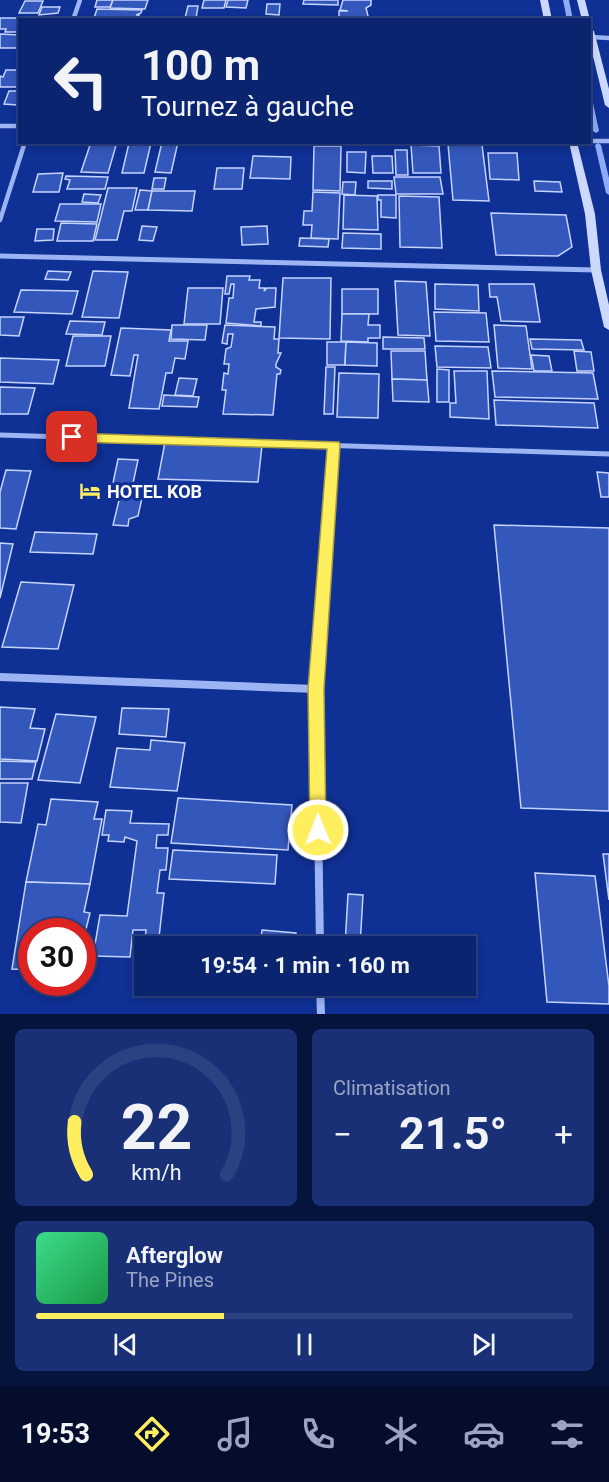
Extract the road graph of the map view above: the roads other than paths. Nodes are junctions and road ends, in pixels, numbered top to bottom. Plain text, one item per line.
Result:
1 (80, 0) edge
2 (544, 0) edge
3 (581, 0) edge
4 (74, 18) edge
5 (548, 18) edge
6 (586, 18) edge
7 (591, 34) edge
8 (591, 38) edge
9 (609, 38) edge
10 (609, 105) edge
11 (0, 126) edge
12 (18, 126) edge
13 (591, 141) edge
14 (609, 141) edge
15 (24, 144) edge
16 (573, 144) edge
17 (0, 220) edge
18 (0, 256) edge
19 (596, 270) junction
20 (609, 327) edge
21 (0, 435) edge
22 (334, 445) junction
23 (609, 454) edge
24 (0, 677) edge
25 (316, 689) junction
26 (320, 936) edge
27 (320, 996) edge
28 (321, 1014) edge

1 - 4 street
2 - 5 street
3 - 6 street
7 - 9 street
8 - 10 street
11 - 12 street
13 - 14 street
15 - 17 street
16 - 19 street
18 - 19 street
19 - 20 street
21 - 22 street
22 - 23 street
22 - 25 street
24 - 25 street
25 - 26 street
27 - 28 street

